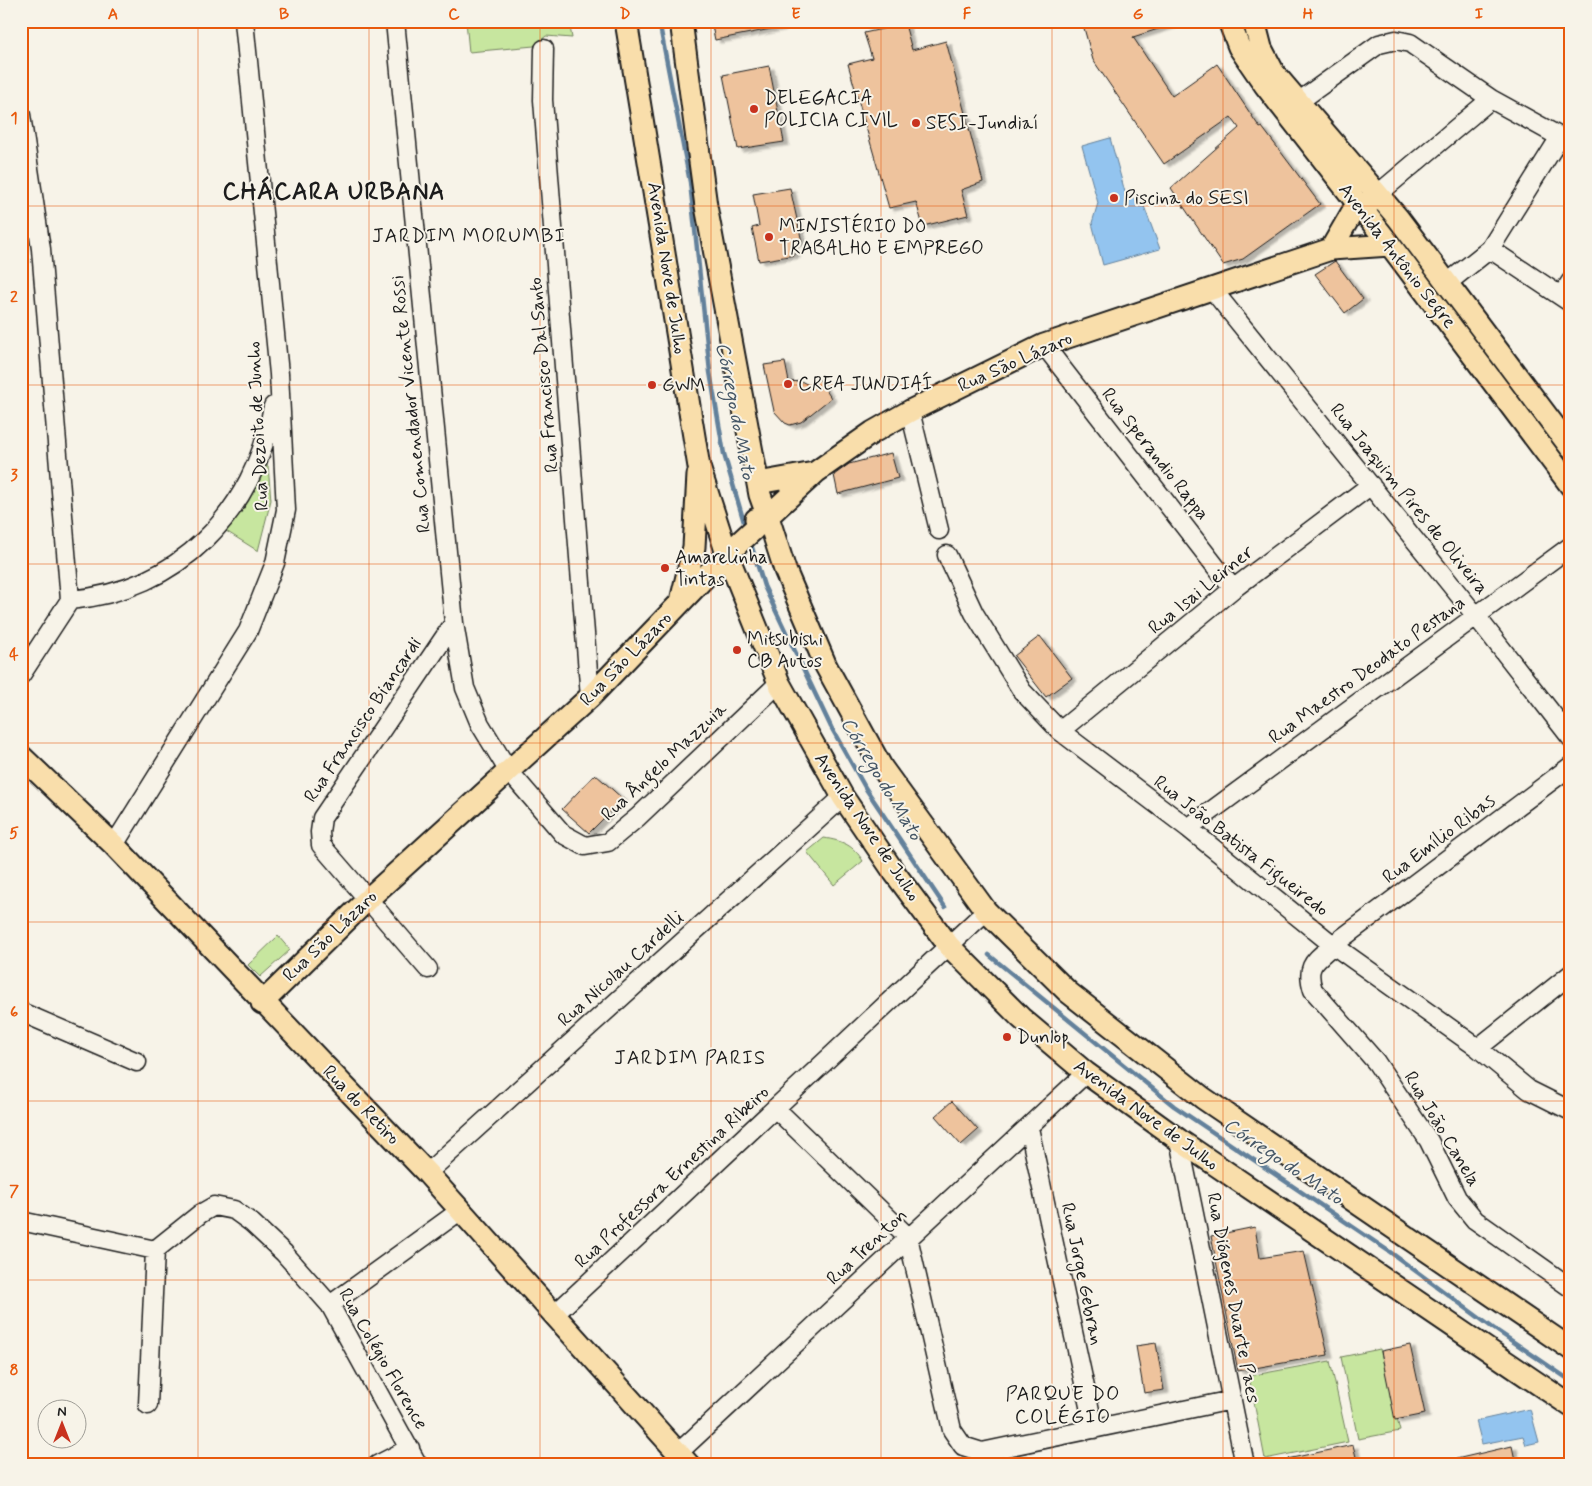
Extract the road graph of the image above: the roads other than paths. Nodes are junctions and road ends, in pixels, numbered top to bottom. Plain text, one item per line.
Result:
1 (244, 21) edge
2 (395, 21) edge
3 (626, 21) edge
4 (681, 21) edge
5 (1229, 21) edge
6 (1254, 21) edge
7 (544, 49) dead end
8 (1491, 98) junction
9 (1298, 102) junction
10 (21, 114) edge
11 (1565, 140) edge
12 (1378, 194) junction
13 (1357, 204) junction
14 (1398, 218) junction
15 (1390, 245) junction
16 (1490, 248) junction
17 (1331, 249) junction
18 (1571, 281) edge
19 (1446, 284) junction
20 (1212, 288) junction
21 (1566, 299) edge
22 (1044, 345) junction
23 (279, 374) junction
24 (910, 411) junction
25 (1571, 448) edge
26 (699, 467) junction
27 (816, 472) junction
28 (758, 483) junction
29 (1371, 485) junction
30 (1571, 486) edge
31 (762, 520) junction
32 (939, 530) dead end
33 (731, 543) junction
34 (1571, 546) edge
35 (947, 555) dead end
36 (1234, 590) junction
37 (70, 600) junction
38 (681, 602) junction
39 (1476, 616) junction
40 (454, 623) junction
41 (21, 675) edge
42 (779, 683) junction
43 (590, 697) junction
44 (1060, 731) junction
45 (1571, 738) edge
46 (21, 756) edge
47 (1571, 766) edge
48 (508, 770) junction
49 (843, 797) junction
50 (1188, 828) junction
51 (114, 845) junction
52 (368, 899) junction
53 (981, 916) junction
54 (953, 942) junction
55 (1333, 945) junction
56 (428, 969) dead end
57 (1571, 974) edge
58 (262, 1003) junction
59 (21, 1012) edge
60 (1478, 1048) junction
61 (137, 1062) dead end
62 (1086, 1073) junction
63 (776, 1110) junction
64 (1571, 1111) edge
65 (1029, 1128) junction
66 (1179, 1140) junction
67 (427, 1173) junction
68 (461, 1210) junction
69 (21, 1221) edge
70 (908, 1237) junction
71 (155, 1250) junction
72 (1571, 1288) edge
73 (330, 1304) junction
74 (554, 1315) junction
75 (1571, 1350) edge
76 (1232, 1400) junction
77 (148, 1405) dead end
78 (1571, 1406) edge
79 (1094, 1429) junction
80 (410, 1448) junction
81 (684, 1459) edge
82 (377, 1465) edge
83 (418, 1465) edge
84 (1245, 1465) edge

1 - 23 street, Rua Dezoito de Junho
2 - 40 street, Rua Comendador Vicente Rossi
3 - 26 main road, Avenida Nove de Julho
4 - 28 main road
5 - 13 main road, Avenida Antônio Segre
6 - 9 main road, Avenida Antônio Segre
7 - 43 street, Rua Francisco Dal Santo
8 - 9 street
8 - 11 street
8 - 12 street
9 - 12 main road, Avenida Antônio Segre
10 - 37 street
11 - 16 street
12 - 14 main road, Avenida Antônio Segre
13 - 14 main road
13 - 15 main road, Avenida Antônio Segre
13 - 17 main road
14 - 19 main road, Avenida Antônio Segre
15 - 17 main road, Rua São Lázaro
15 - 30 main road, Avenida Antônio Segre
16 - 19 street
16 - 21 street
17 - 20 main road, Rua São Lázaro
18 - 21 street
19 - 25 main road, Avenida Antônio Segre
20 - 22 main road, Rua São Lázaro
20 - 29 street, Rua Joaquim Pires de Oliveira
22 - 24 main road, Rua São Lázaro
22 - 36 street, Rua Sperandio Rappa
23 - 37 street
23 - 51 street, Rua Dezoito de Junho
24 - 27 main road, Rua São Lázaro
24 - 32 street
26 - 33 main road, Avenida Nove de Julho
26 - 38 main road
27 - 28 main road
27 - 31 main road, Rua São Lázaro
28 - 31 main road
29 - 36 street, Rua Isai Leirner
29 - 39 street, Rua Joaquim Pires de Oliveira
31 - 33 main road, Rua São Lázaro
31 - 53 main road
33 - 38 main road, Rua São Lázaro
33 - 42 main road, Avenida Nove de Julho
34 - 39 street, Rua Maestro Deodato Pestana
35 - 44 street, Rua João Batista Figueiredo
36 - 44 street, Rua Isai Leirner
37 - 41 street
38 - 43 main road, Rua São Lázaro
39 - 45 street, Rua Joaquim Pires de Oliveira
39 - 50 street, Rua Maestro Deodato Pestana
40 - 48 street, Rua Comendador Vicente Rossi
40 - 52 street, Rua Francisco Biancardi
42 - 48 street, Rua Ângelo Mazzuia
42 - 49 main road, Avenida Nove de Julho
43 - 48 main road, Rua São Lázaro
44 - 50 street, Rua João Batista Figueiredo
46 - 51 main road, Rua do Retiro
47 - 55 street, Rua Emílio Ribas
48 - 52 main road, Rua São Lázaro
49 - 54 main road, Avenida Nove de Julho
49 - 67 street, Rua Nicolau Cardelli
50 - 55 street, Rua João Batista Figueiredo
51 - 58 main road, Rua do Retiro
52 - 56 street
52 - 58 main road, Rua São Lázaro
53 - 54 street, Rua Professora Ernestina Ribeiro
53 - 75 main road
54 - 62 main road, Avenida Nove de Julho
54 - 63 street, Rua Professora Ernestina Ribeiro
55 - 60 street, Rua João Batista Figueiredo
55 - 72 street, Rua João Canela
57 - 60 street
58 - 67 main road, Rua do Retiro
59 - 61 street
60 - 64 street, Rua João Batista Figueiredo
62 - 65 street, Rua Trenton
62 - 66 main road, Avenida Nove de Julho
63 - 70 street
63 - 74 street, Rua Professora Ernestina Ribeiro
65 - 70 street, Rua Trenton
65 - 79 street, Rua Jorge Gebran
66 - 76 street, Rua Diógenes Duarte Paes
66 - 78 main road, Avenida Nove de Julho
67 - 68 main road, Rua do Retiro
68 - 73 street
68 - 74 main road, Rua do Retiro
69 - 71 street
70 - 79 street
70 - 81 street, Rua Trenton
71 - 73 street, Rua Colégio Florence
71 - 77 street
73 - 80 street, Rua Colégio Florence
74 - 81 main road, Rua do Retiro
76 - 79 street
76 - 84 street, Rua Diógenes Duarte Paes
80 - 82 street
80 - 83 street, Rua Colégio Florence

